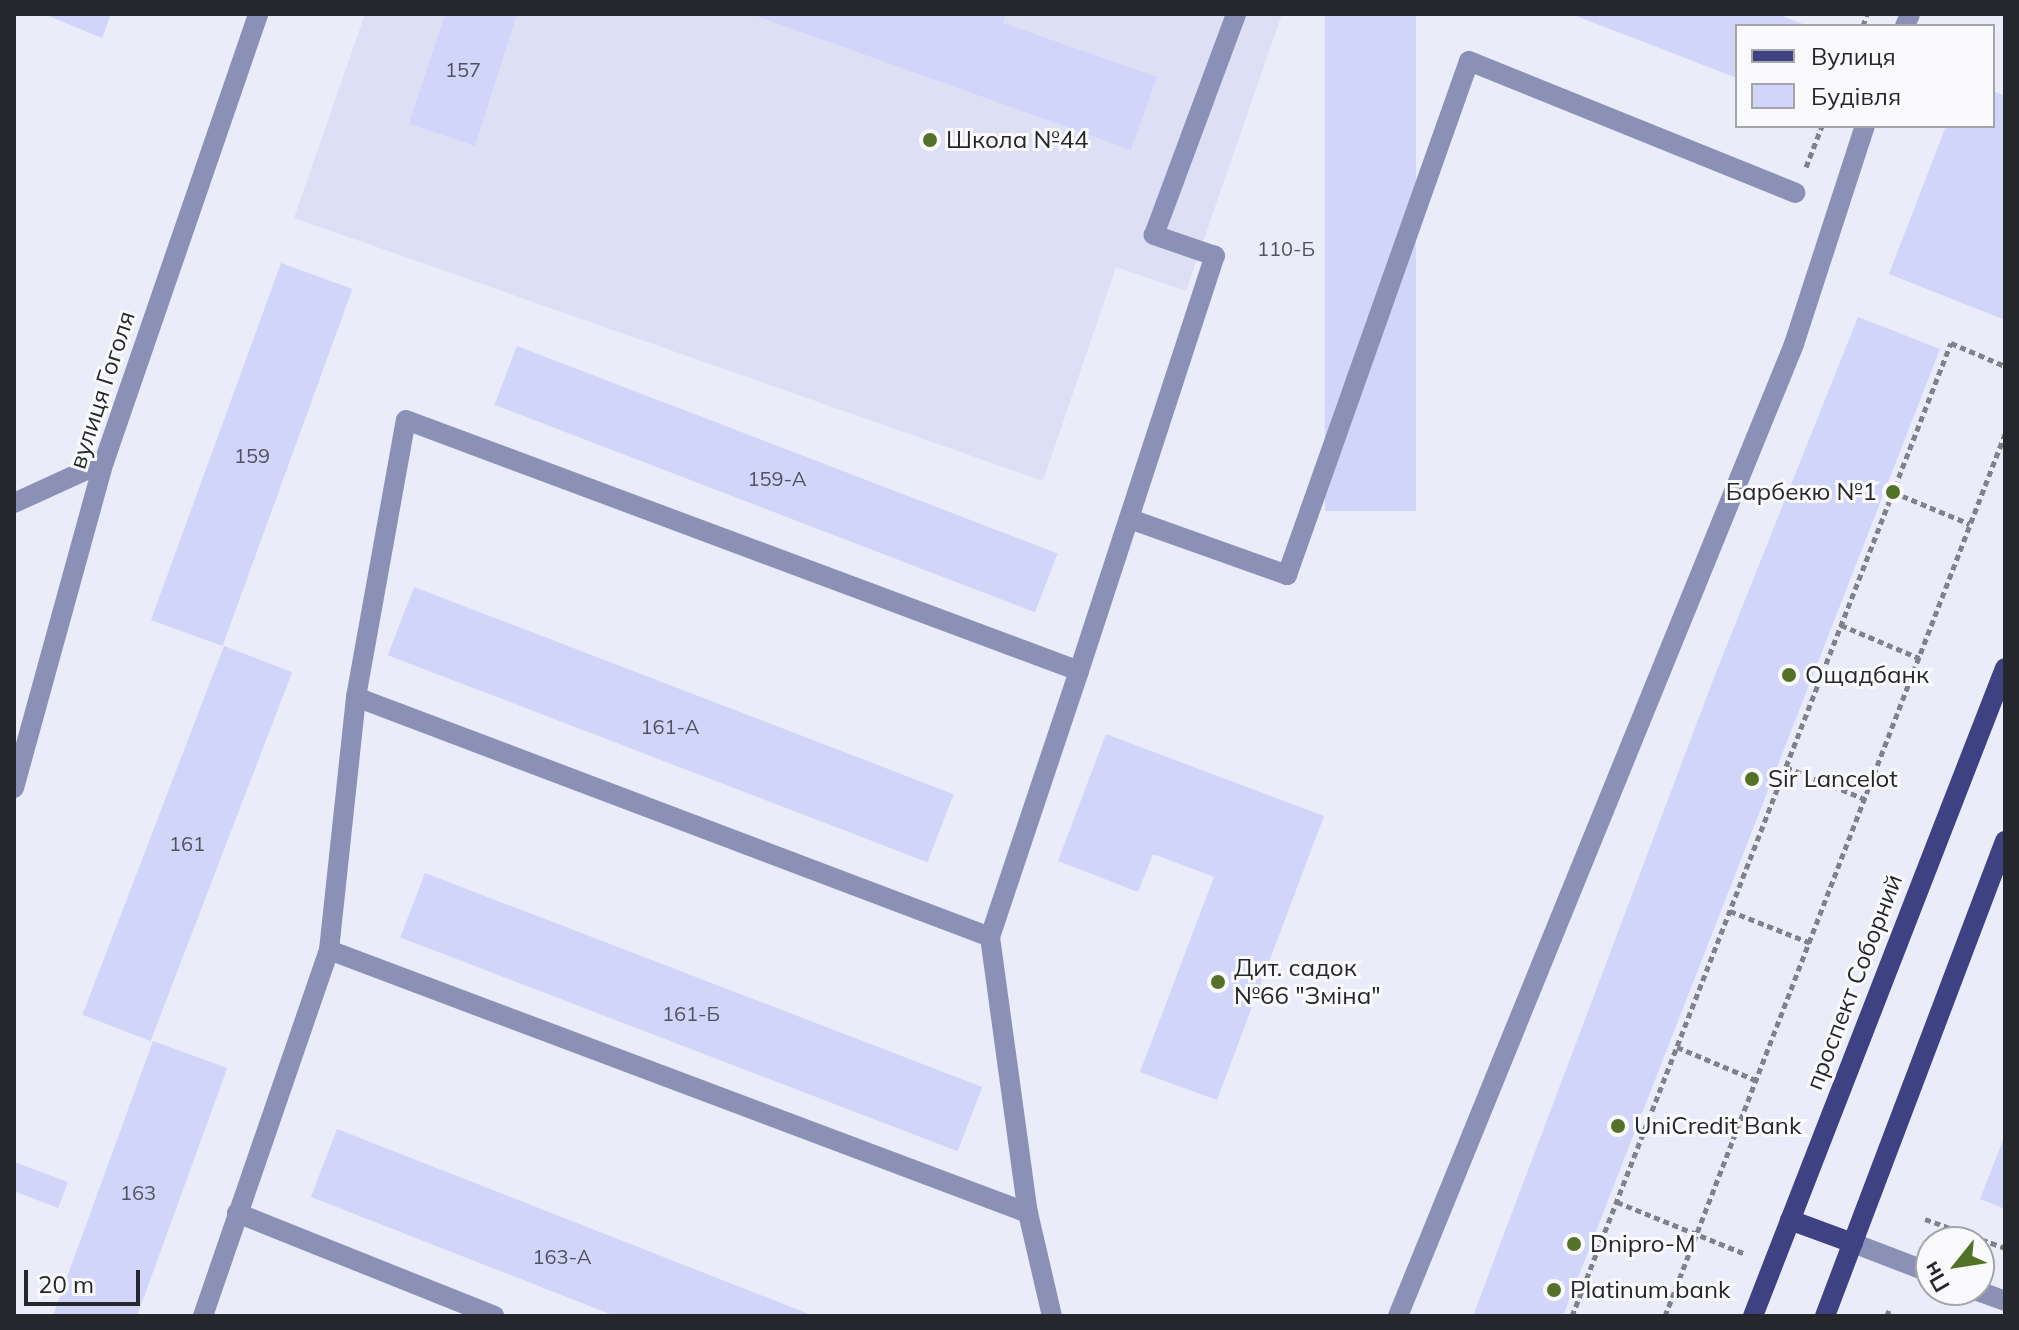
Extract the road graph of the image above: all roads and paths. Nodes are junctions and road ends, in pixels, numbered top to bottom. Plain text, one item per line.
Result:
1 (258, 14) edge
2 (1236, 14) edge
3 (1821, 128) edge
4 (1864, 128) edge
5 (1795, 193) joint
6 (2005, 366) edge
7 (2005, 434) edge
8 (104, 462) junction
9 (1893, 492) junction
10 (14, 503) edge
11 (1130, 519) junction
12 (1970, 524) junction
13 (1841, 625) junction
14 (1919, 658) junction
15 (2005, 668) edge
16 (1079, 671) junction
17 (356, 697) junction
18 (1786, 767) junction
19 (14, 788) edge
20 (1865, 799) junction
21 (2005, 841) edge
22 (1730, 911) junction
23 (990, 937) junction
24 (1811, 943) junction
25 (329, 950) junction
26 (1677, 1047) junction
27 (1758, 1081) junction
28 (1617, 1202) junction
29 (237, 1213) junction
30 (1028, 1213) junction
31 (1925, 1219) dead end
32 (1790, 1220) junction
33 (1698, 1235) junction
34 (1853, 1243) junction
35 (2005, 1248) edge
36 (1773, 1264) junction
37 (1915, 1267) edge
38 (203, 1316) edge
39 (494, 1316) edge
40 (1052, 1316) edge
41 (1398, 1316) edge
42 (1572, 1316) edge
43 (1665, 1316) edge
44 (1753, 1316) edge
45 (1825, 1316) edge

1 - 8 street, вулиця Гоголя
2 - 11 street
3 - 5 path
4 - 41 street
5 - 11 street
6 - 9 path
7 - 12 path
8 - 10 street
8 - 19 street, вулиця Гоголя
9 - 12 path
9 - 13 path
11 - 16 street
12 - 14 path
13 - 14 path
13 - 18 path
14 - 20 path
15 - 32 main road, проспект Соборний
16 - 17 street
16 - 23 street
17 - 23 street
17 - 25 street
18 - 20 path
18 - 22 path
20 - 24 path
21 - 34 main road
22 - 24 path
22 - 26 path
23 - 30 street
24 - 27 path
25 - 29 street
25 - 30 street
26 - 27 path
26 - 28 path
27 - 33 path
28 - 33 path
28 - 42 path
29 - 38 street
29 - 39 street
30 - 40 street
31 - 35 path
32 - 34 main road
32 - 36 main road, проспект Соборний
33 - 36 path
33 - 43 path
34 - 37 street
34 - 45 main road
36 - 44 main road, проспект Соборний

